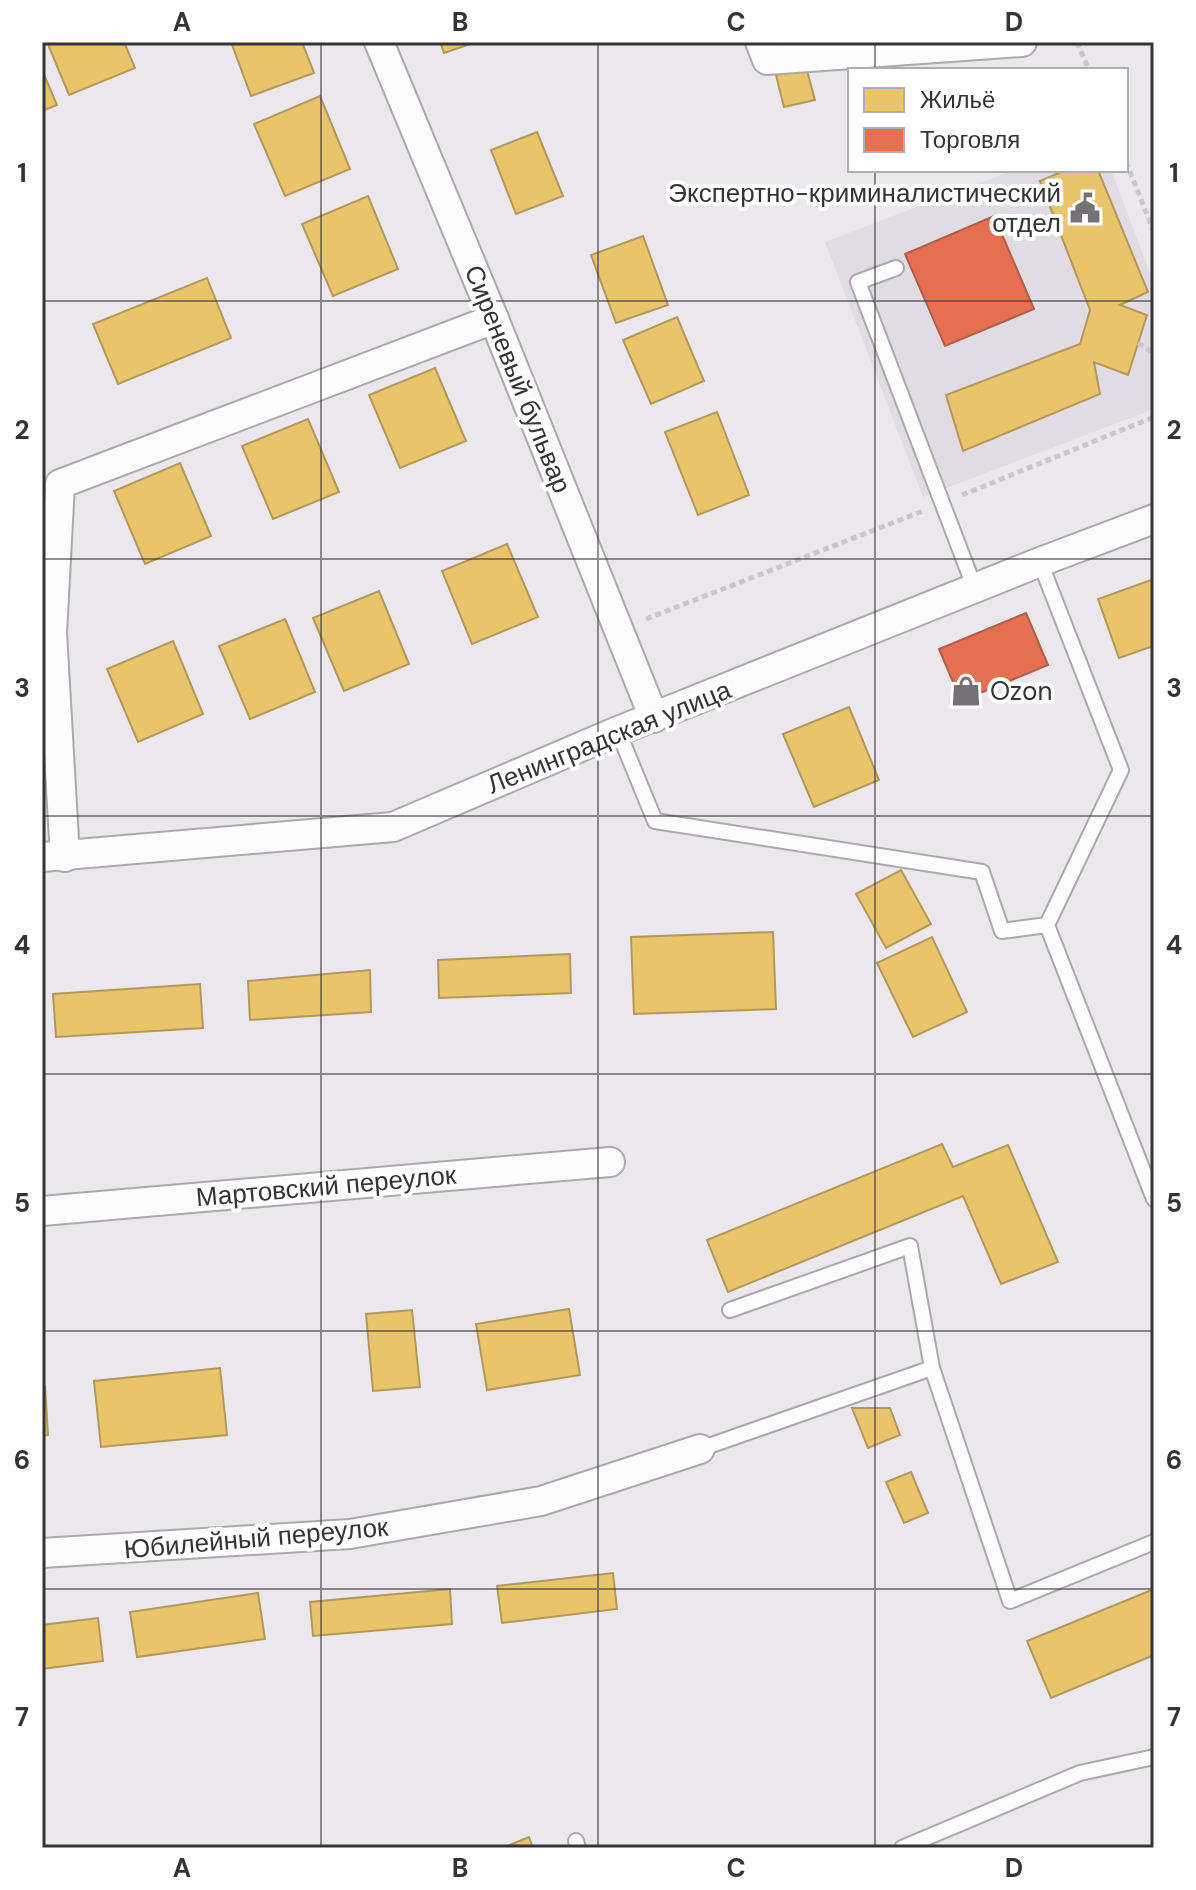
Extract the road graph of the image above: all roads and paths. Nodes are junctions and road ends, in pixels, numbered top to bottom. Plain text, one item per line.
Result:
1 (379, 42) edge
2 (760, 42) edge
3 (1022, 42) edge
4 (1077, 42) edge
5 (1088, 68) edge
6 (1128, 167) edge
7 (1154, 232) edge
8 (896, 268) dead end
9 (494, 319) junction
10 (1138, 343) dead end
11 (1154, 353) edge
12 (1154, 417) edge
13 (943, 503) junction
14 (1154, 519) edge
15 (1040, 562) junction
16 (975, 589) junction
17 (617, 630) junction
18 (654, 718) junction
19 (618, 731) junction
20 (54, 857) edge
21 (1047, 925) junction
22 (610, 1162) dead end
23 (1154, 1199) edge
24 (42, 1211) edge
25 (730, 1310) dead end
26 (932, 1368) junction
27 (700, 1449) joint
28 (1154, 1542) edge
29 (42, 1553) edge
30 (1154, 1757) edge
31 (902, 1848) edge

1 - 9 street, Сиреневый бульвар
2 - 3 street
4 - 5 path
6 - 7 path
8 - 13 lane
9 - 17 street, Сиреневый бульвар
9 - 20 street
10 - 11 path
12 - 13 path
13 - 16 lane
13 - 17 path
14 - 15 street, Ленинградская улица
15 - 16 street, Ленинградская улица
15 - 21 lane
16 - 18 street, Ленинградская улица
17 - 18 street, Сиреневый бульвар
18 - 19 street, Ленинградская улица
19 - 20 street, Ленинградская улица
19 - 21 lane
21 - 23 lane
22 - 24 street, Мартовский переулок
25 - 26 lane
26 - 27 lane
26 - 28 lane
27 - 29 street, Юбилейный переулок
30 - 31 lane

